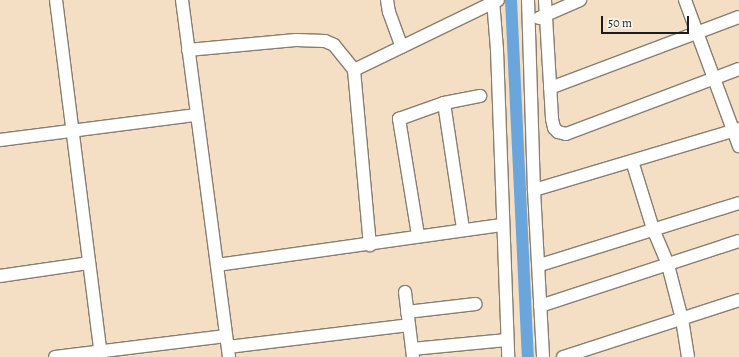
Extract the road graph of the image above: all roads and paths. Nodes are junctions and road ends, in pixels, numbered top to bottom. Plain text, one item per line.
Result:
1 (56, 0) edge
2 (182, 0) edge
3 (387, 0) edge
4 (528, 0) edge
5 (545, 0) edge
6 (580, 0) edge
7 (685, 0) edge
8 (495, 1) edge
9 (545, 16) junction
10 (739, 17) edge
11 (530, 23) junction
12 (697, 34) junction
13 (402, 48) junction
14 (188, 50) junction
15 (739, 69) edge
16 (354, 70) junction
17 (715, 79) junction
18 (550, 88) junction
19 (480, 96) dead end
20 (444, 103) junction
21 (196, 115) junction
22 (736, 130) edge
23 (72, 131) junction
24 (0, 140) edge
25 (739, 146) edge
26 (632, 161) junction
27 (534, 190) junction
28 (739, 203) edge
29 (503, 225) junction
30 (463, 229) junction
31 (653, 230) junction
32 (418, 236) junction
33 (739, 241) edge
34 (370, 245) junction
35 (89, 263) junction
36 (217, 265) junction
37 (540, 265) junction
38 (668, 265) junction
39 (0, 276) edge
40 (405, 292) dead end
41 (739, 300) edge
42 (476, 304) dead end
43 (540, 306) junction
44 (408, 312) junction
45 (682, 320) junction
46 (409, 325) junction
47 (507, 340) junction
48 (228, 346) edge
49 (413, 353) edge
50 (100, 354) edge
51 (55, 357) edge
52 (508, 357) edge
53 (543, 357) edge
54 (563, 357) edge
55 (688, 357) edge

1 - 23 street
2 - 14 street
3 - 13 street
4 - 11 street
5 - 9 street
6 - 9 street
7 - 12 street
8 - 13 street
8 - 29 street
9 - 11 street
9 - 18 street
10 - 12 street
11 - 27 street
12 - 17 street
12 - 18 street
13 - 16 street
14 - 16 street
14 - 21 street
15 - 17 street
16 - 34 street
17 - 18 street
17 - 22 street
19 - 20 street
20 - 30 street
20 - 32 street
21 - 23 street
21 - 36 street
22 - 25 street
22 - 26 street
23 - 24 street
23 - 35 street
26 - 27 street
26 - 31 street
27 - 37 street
28 - 31 street
29 - 30 street
29 - 47 street
30 - 32 street
31 - 37 street
31 - 38 street
32 - 34 street
33 - 38 street
34 - 36 street
35 - 39 street
35 - 50 street
36 - 48 street
37 - 43 street
38 - 43 street
38 - 45 street
40 - 44 street
41 - 45 street
42 - 44 street
43 - 53 street
44 - 46 street
45 - 54 street
45 - 55 street
46 - 48 street
46 - 49 street
47 - 49 street
47 - 52 street
48 - 50 street
50 - 51 street

